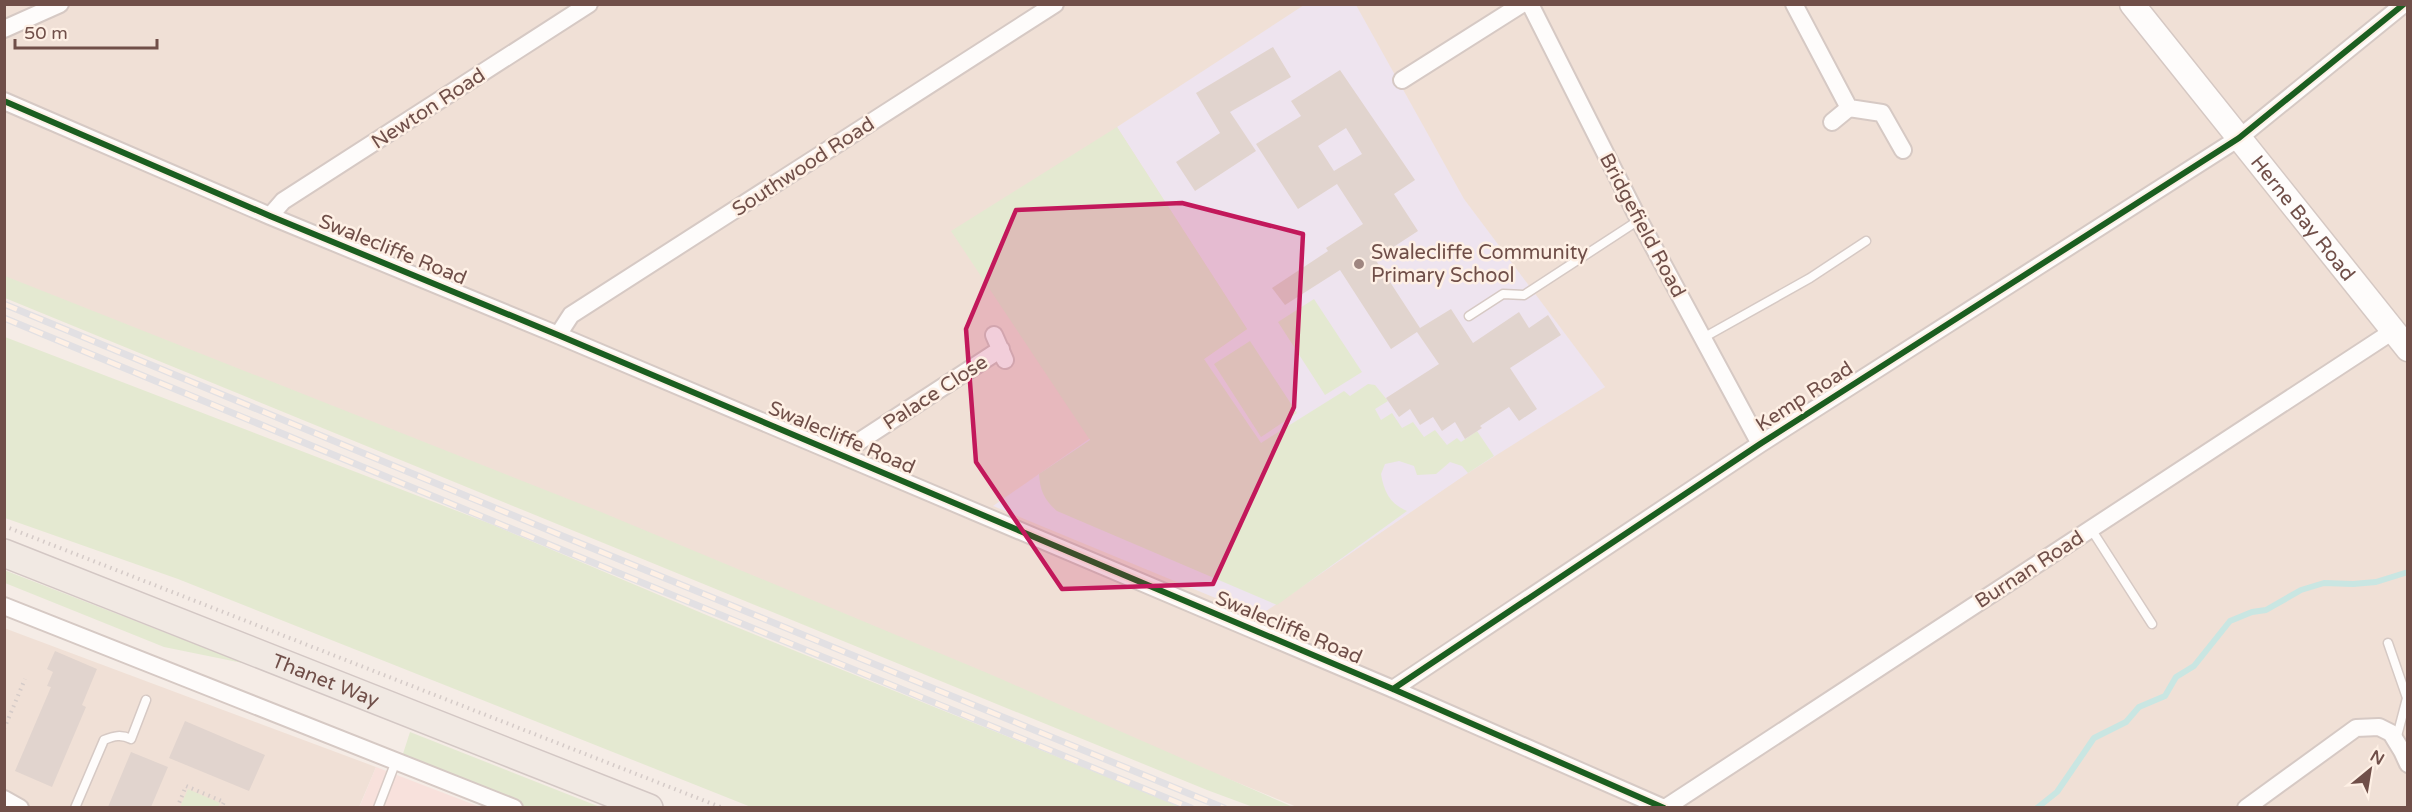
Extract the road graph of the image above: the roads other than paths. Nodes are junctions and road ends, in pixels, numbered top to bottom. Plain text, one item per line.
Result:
1 (60, 4) edge
2 (589, 4) edge
3 (1055, 4) edge
4 (1522, 4) edge
5 (1530, 4) edge
6 (1794, 4) edge
7 (2132, 4) edge
8 (2404, 4) edge
9 (4, 29) edge
10 (1402, 80) dead end
11 (4, 101) edge
12 (1848, 108) junction
13 (1832, 122) dead end
14 (2239, 138) junction
15 (1903, 150) dead end
16 (270, 216) junction
17 (1639, 220) junction
18 (1866, 241) dead end
19 (1469, 316) dead end
20 (558, 334) junction
21 (1703, 338) junction
22 (2400, 340) edge
23 (1000, 348) dead end
24 (1760, 444) junction
25 (840, 454) junction
26 (2091, 529) junction
27 (4, 553) edge
28 (4, 606) edge
29 (2152, 624) dead end
30 (2388, 643) dead end
31 (1393, 689) junction
32 (146, 700) dead end
33 (2396, 740) junction
34 (396, 761) junction
35 (2408, 764) edge
36 (4, 799) edge
37 (20, 807) edge
38 (75, 807) edge
39 (378, 807) edge
40 (514, 807) edge
41 (650, 807) edge
42 (1665, 807) edge
43 (2246, 807) edge

1 - 9 street
2 - 16 street, Newton Road
3 - 20 street, Southwood Road
4 - 10 street
5 - 17 street, Bridgefield Road
6 - 12 street
7 - 14 main road, Herne Bay Road
8 - 14 street, Kemp Road
11 - 16 street, Swalecliffe Road
12 - 13 street
12 - 15 street
14 - 22 main road, Herne Bay Road
14 - 24 street, Kemp Road
16 - 20 street, Swalecliffe Road
17 - 19 lane
17 - 21 street, Bridgefield Road
18 - 21 lane
20 - 25 street, Swalecliffe Road
21 - 24 street, Bridgefield Road
22 - 26 street, Burnan Road
23 - 25 street, Palace Close
24 - 31 street, Kemp Road
25 - 31 street, Swalecliffe Road
26 - 29 lane
26 - 42 street, Burnan Road
27 - 41 main road, Thanet Way
28 - 34 street
30 - 33 lane
31 - 42 street, Swalecliffe Road
32 - 38 lane
33 - 35 street
33 - 43 street
34 - 39 lane
34 - 40 street
36 - 37 street

